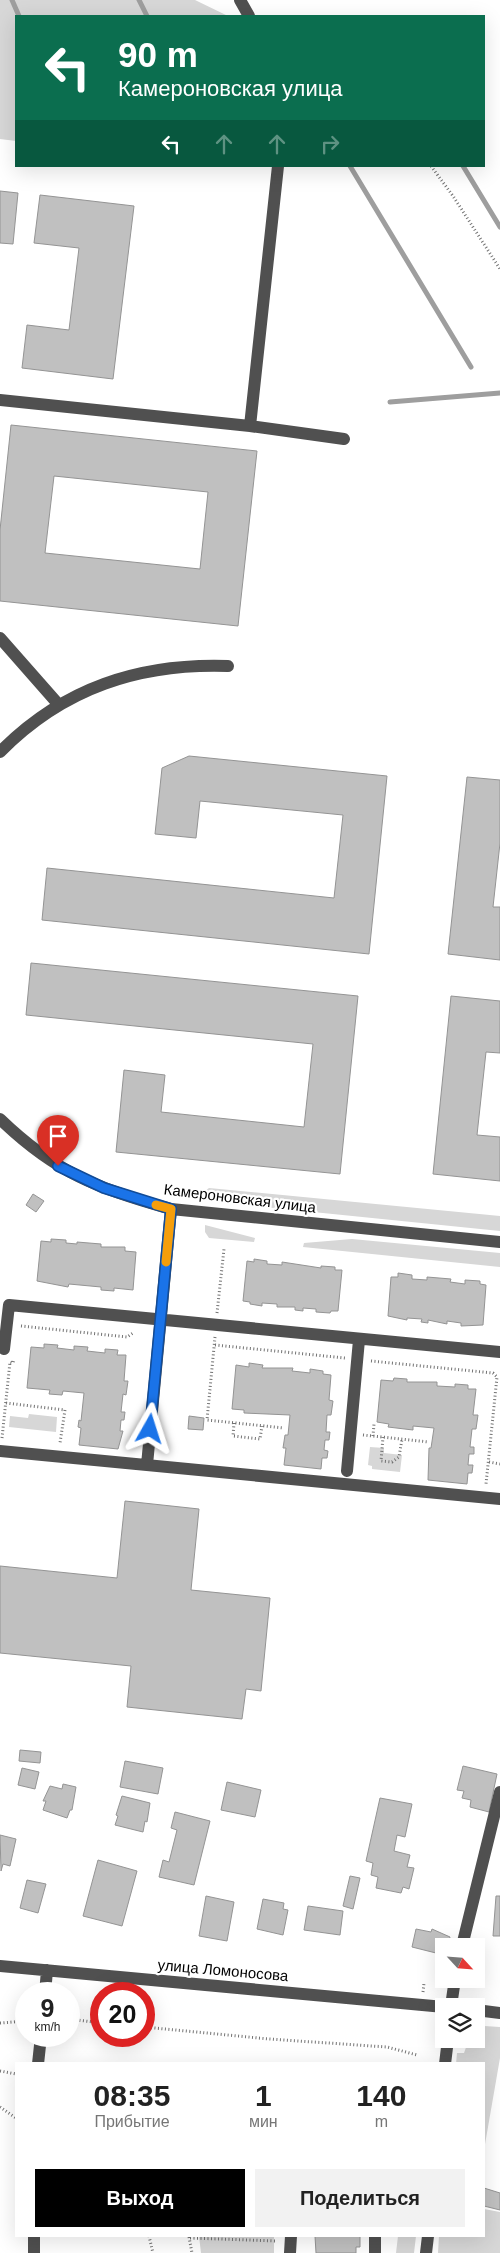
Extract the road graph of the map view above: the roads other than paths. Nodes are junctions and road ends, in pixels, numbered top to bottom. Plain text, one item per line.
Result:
1 (240, 0) edge
2 (248, 15) edge
3 (278, 167) edge
4 (0, 400) edge
5 (250, 426) junction
6 (344, 439) dead end
7 (0, 638) edge
8 (228, 666) dead end
9 (59, 705) junction
10 (0, 752) edge
11 (0, 1119) edge
12 (171, 1209) junction
13 (500, 1242) edge
14 (161, 1320) junction
15 (359, 1340) junction
16 (9, 1351) road end
17 (500, 1352) edge
18 (0, 1451) edge
19 (147, 1465) junction
20 (347, 1471) dead end
21 (500, 1499) edge
22 (500, 1792) edge
23 (464, 1938) edge
24 (0, 1966) edge
25 (47, 1970) junction
26 (46, 1982) edge
27 (435, 2006) edge
28 (485, 2011) edge
29 (500, 2013) edge
30 (40, 2047) edge
31 (447, 2048) edge
32 (38, 2062) edge
33 (445, 2062) edge
34 (34, 2237) edge
35 (375, 2237) edge
36 (428, 2237) edge
37 (34, 2253) edge
38 (375, 2253) edge
39 (426, 2253) edge

1 - 2 street
3 - 5 street
4 - 5 street
5 - 6 street
7 - 9 street
8 - 9 street
9 - 10 street
11 - 12 street, Камероновская улица
12 - 13 street, Камероновская улица
12 - 14 street
14 - 15 street
14 - 16 street
14 - 19 street
15 - 17 street
15 - 20 street
18 - 19 street
19 - 21 street
22 - 23 street
24 - 25 street, улица Ломоносова
25 - 26 street
25 - 27 street, улица Ломоносова
28 - 29 street
30 - 32 street
31 - 33 street
34 - 37 street
35 - 38 street
36 - 39 street

